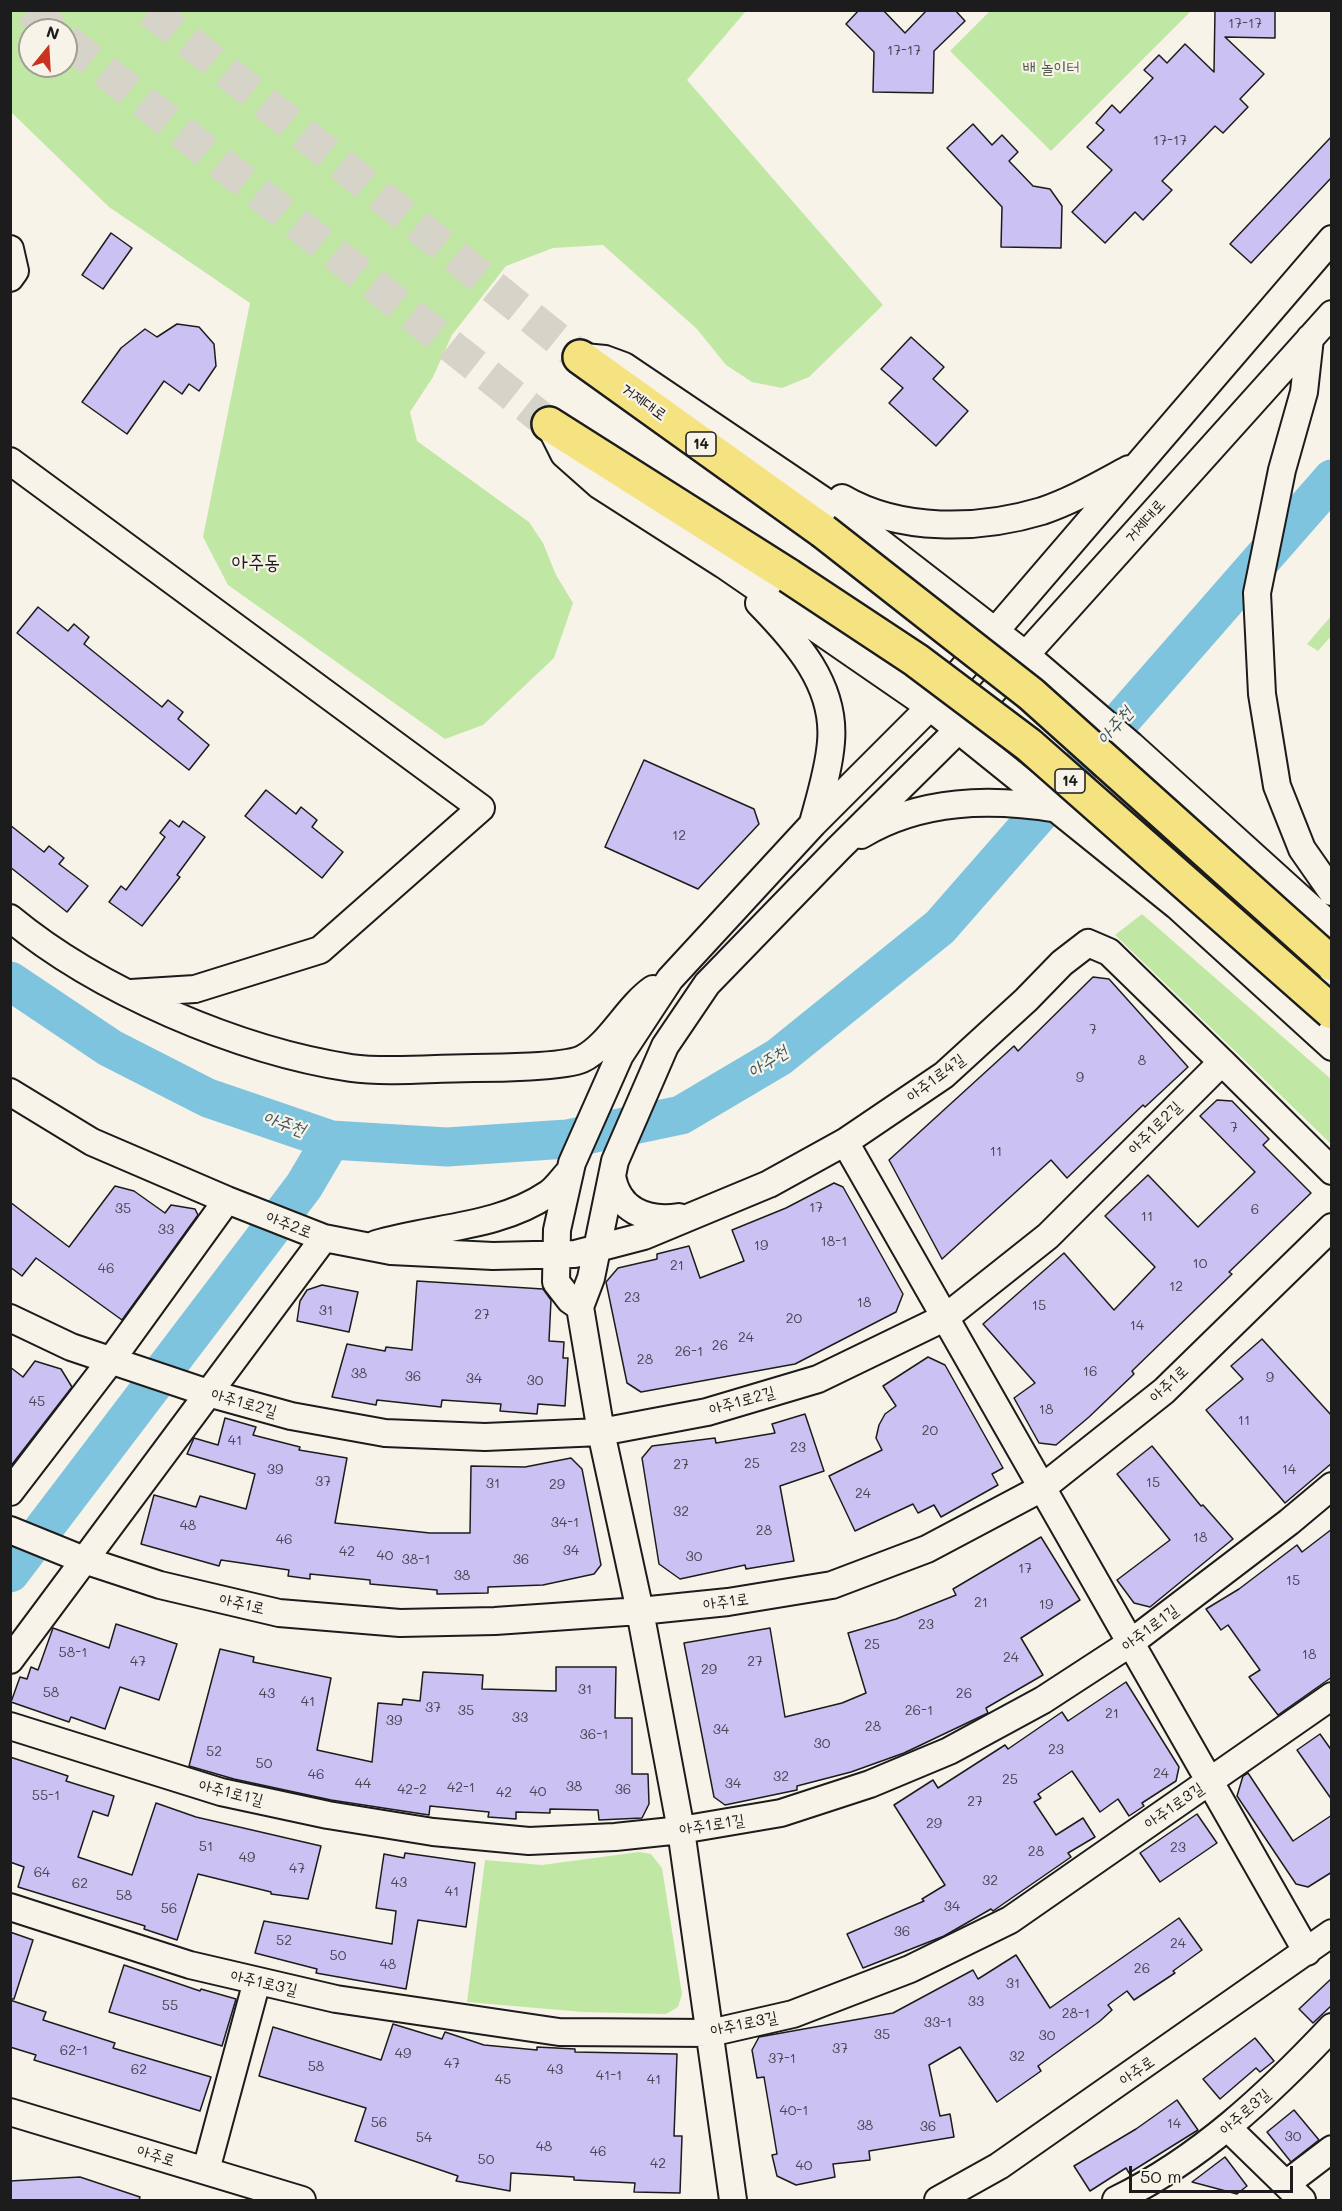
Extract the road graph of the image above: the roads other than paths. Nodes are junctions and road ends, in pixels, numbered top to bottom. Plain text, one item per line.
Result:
1 (1332, 239) edge
2 (10, 249) edge
3 (10, 278) edge
4 (1332, 314) edge
5 (1310, 338) junction
6 (580, 357) joint
7 (549, 424) joint
8 (10, 461) edge
9 (1142, 462) junction
10 (778, 471) junction
11 (724, 565) junction
12 (996, 631) junction
13 (1026, 655) junction
14 (930, 707) junction
15 (959, 729) junction
16 (1059, 809) junction
17 (813, 824) junction
18 (837, 849) junction
19 (1332, 892) edge
20 (10, 918) edge
21 (1332, 927) edge
22 (1332, 964) edge
23 (670, 979) junction
24 (130, 993) junction
25 (1332, 1012) edge
26 (1332, 1047) edge
27 (1222, 1062) junction
28 (10, 1092) edge
29 (845, 1142) junction
30 (571, 1167) junction
31 (613, 1169) junction
32 (1332, 1171) edge
33 (227, 1200) junction
34 (694, 1215) junction
35 (1332, 1227) edge
36 (324, 1238) junction
37 (363, 1247) junction
38 (595, 1250) junction
39 (555, 1255) junction
40 (580, 1307) junction
41 (946, 1317) junction
42 (10, 1318) edge
43 (112, 1359) junction
44 (208, 1393) junction
45 (602, 1432) junction
46 (1332, 1486) edge
47 (1042, 1488) junction
48 (10, 1492) edge
49 (10, 1530) edge
50 (84, 1560) junction
51 (640, 1611) junction
52 (1129, 1644) junction
53 (10, 1660) edge
54 (1332, 1696) edge
55 (10, 1726) edge
56 (1208, 1782) junction
57 (681, 1830) junction
58 (10, 1907) edge
59 (1332, 1933) edge
60 (1307, 1952) junction
61 (257, 1981) junction
62 (1332, 2027) edge
63 (710, 2033) junction
64 (10, 2112) edge
65 (1228, 2128) junction
66 (1332, 2150) edge
67 (206, 2170) junction
68 (1294, 2192) edge
69 (302, 2200) edge
70 (733, 2200) edge
71 (938, 2200) edge
72 (1116, 2200) edge

1 - 9 street
2 - 3 street
4 - 5 street, 거제대로
5 - 13 street, 거제대로
5 - 19 street
6 - 10 street
6 - 22 highway, 거제대로 / 14, bridge
7 - 11 street
7 - 25 highway, 14, bridge
8 - 24 street
9 - 10 street
9 - 12 street
10 - 12 street
11 - 14 street
11 - 17 street
12 - 13 street
12 - 14 street
13 - 15 street, 거제대로
13 - 21 street
14 - 15 street
14 - 17 street
15 - 16 street
15 - 18 street, 거제대로
16 - 18 street
16 - 26 street
17 - 23 street
18 - 31 street
20 - 24 street
23 - 24 street
23 - 30 street
27 - 29 street, 아주1로4길
27 - 32 street
27 - 41 street, 아주1로2길
28 - 33 street, 아주2로
29 - 34 street, 아주1로4길
29 - 41 street
30 - 37 street
30 - 39 street
31 - 34 street
31 - 38 street
33 - 36 street, 아주2로
33 - 43 street
34 - 38 street, 아주1로4길
35 - 47 street, 아주1로
36 - 37 street, 아주2로
36 - 44 street
37 - 39 street, 아주2로
38 - 39 street, 아주2로
38 - 40 street
39 - 40 street
40 - 45 street
41 - 45 street, 아주1로2길
41 - 47 street
42 - 43 street, 아주1로2길
43 - 44 street, 아주1로2길
43 - 48 street
44 - 45 street, 아주1로2길
44 - 50 street
45 - 51 street
46 - 52 street, 아주1로1길
47 - 51 street, 아주1로
47 - 52 street
49 - 50 street, 아주1로
50 - 51 street, 아주1로
50 - 53 street
51 - 57 street
52 - 56 street
52 - 57 street, 아주1로1길
54 - 56 street, 아주1로3길
55 - 57 street, 아주1로1길
56 - 60 street
56 - 63 street, 아주1로3길
57 - 63 street
58 - 61 street, 아주1로3길
59 - 60 street, 아주로
60 - 71 street, 아주로
61 - 63 street, 아주1로3길
61 - 67 street
62 - 65 street, 아주로3길
63 - 70 street
64 - 67 street, 아주로
65 - 68 street
65 - 72 street, 아주로3길
66 - 68 street
67 - 69 street, 아주로

